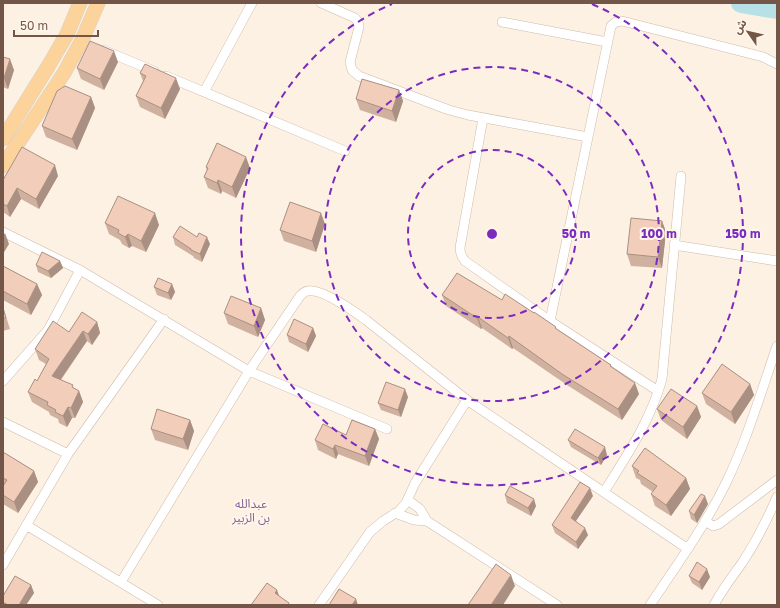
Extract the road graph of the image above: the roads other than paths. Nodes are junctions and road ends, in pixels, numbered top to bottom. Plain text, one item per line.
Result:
1 (80, 3) edge
2 (98, 3) edge
3 (252, 3) edge
4 (322, 3) edge
5 (502, 22) dead end
6 (67, 34) junction
7 (607, 42) junction
8 (89, 44) junction
9 (777, 64) edge
10 (204, 92) junction
11 (483, 118) junction
12 (588, 137) junction
13 (3, 139) edge
14 (345, 151) dead end
15 (3, 166) edge
16 (681, 176) dead end
17 (3, 232) edge
18 (674, 245) junction
19 (777, 261) edge
20 (80, 270) junction
21 (164, 319) junction
22 (550, 321) junction
23 (777, 346) edge
24 (249, 371) junction
25 (3, 381) edge
26 (658, 391) junction
27 (467, 400) junction
28 (3, 422) edge
29 (387, 429) dead end
30 (68, 454) junction
31 (777, 480) edge
32 (604, 492) junction
33 (777, 497) edge
34 (408, 500) junction
35 (395, 513) junction
36 (427, 521) junction
37 (704, 521) junction
38 (26, 525) junction
39 (688, 549) junction
40 (3, 565) edge
41 (121, 582) junction
42 (158, 605) edge
43 (319, 605) edge
44 (557, 605) edge
45 (650, 605) edge
46 (714, 605) edge

1 - 6 main road
2 - 8 main road
3 - 10 street
4 - 11 street
5 - 7 street
6 - 8 street
6 - 13 main road
7 - 9 street
7 - 12 street
8 - 10 street
8 - 15 main road
10 - 14 street
11 - 12 street
11 - 22 street
12 - 22 street
16 - 18 street
17 - 20 street
18 - 19 street
18 - 26 street
20 - 21 street
20 - 25 street
21 - 24 street
21 - 30 street
22 - 26 street
23 - 37 street
24 - 27 street
24 - 29 street
24 - 41 street
26 - 32 street
27 - 32 street
27 - 34 street
28 - 30 street
30 - 38 street
31 - 37 street
32 - 39 street
33 - 46 street
34 - 35 street
34 - 36 street
35 - 36 street
35 - 43 street
36 - 44 street
37 - 39 street
38 - 40 street
38 - 41 street
39 - 45 street
41 - 42 street

